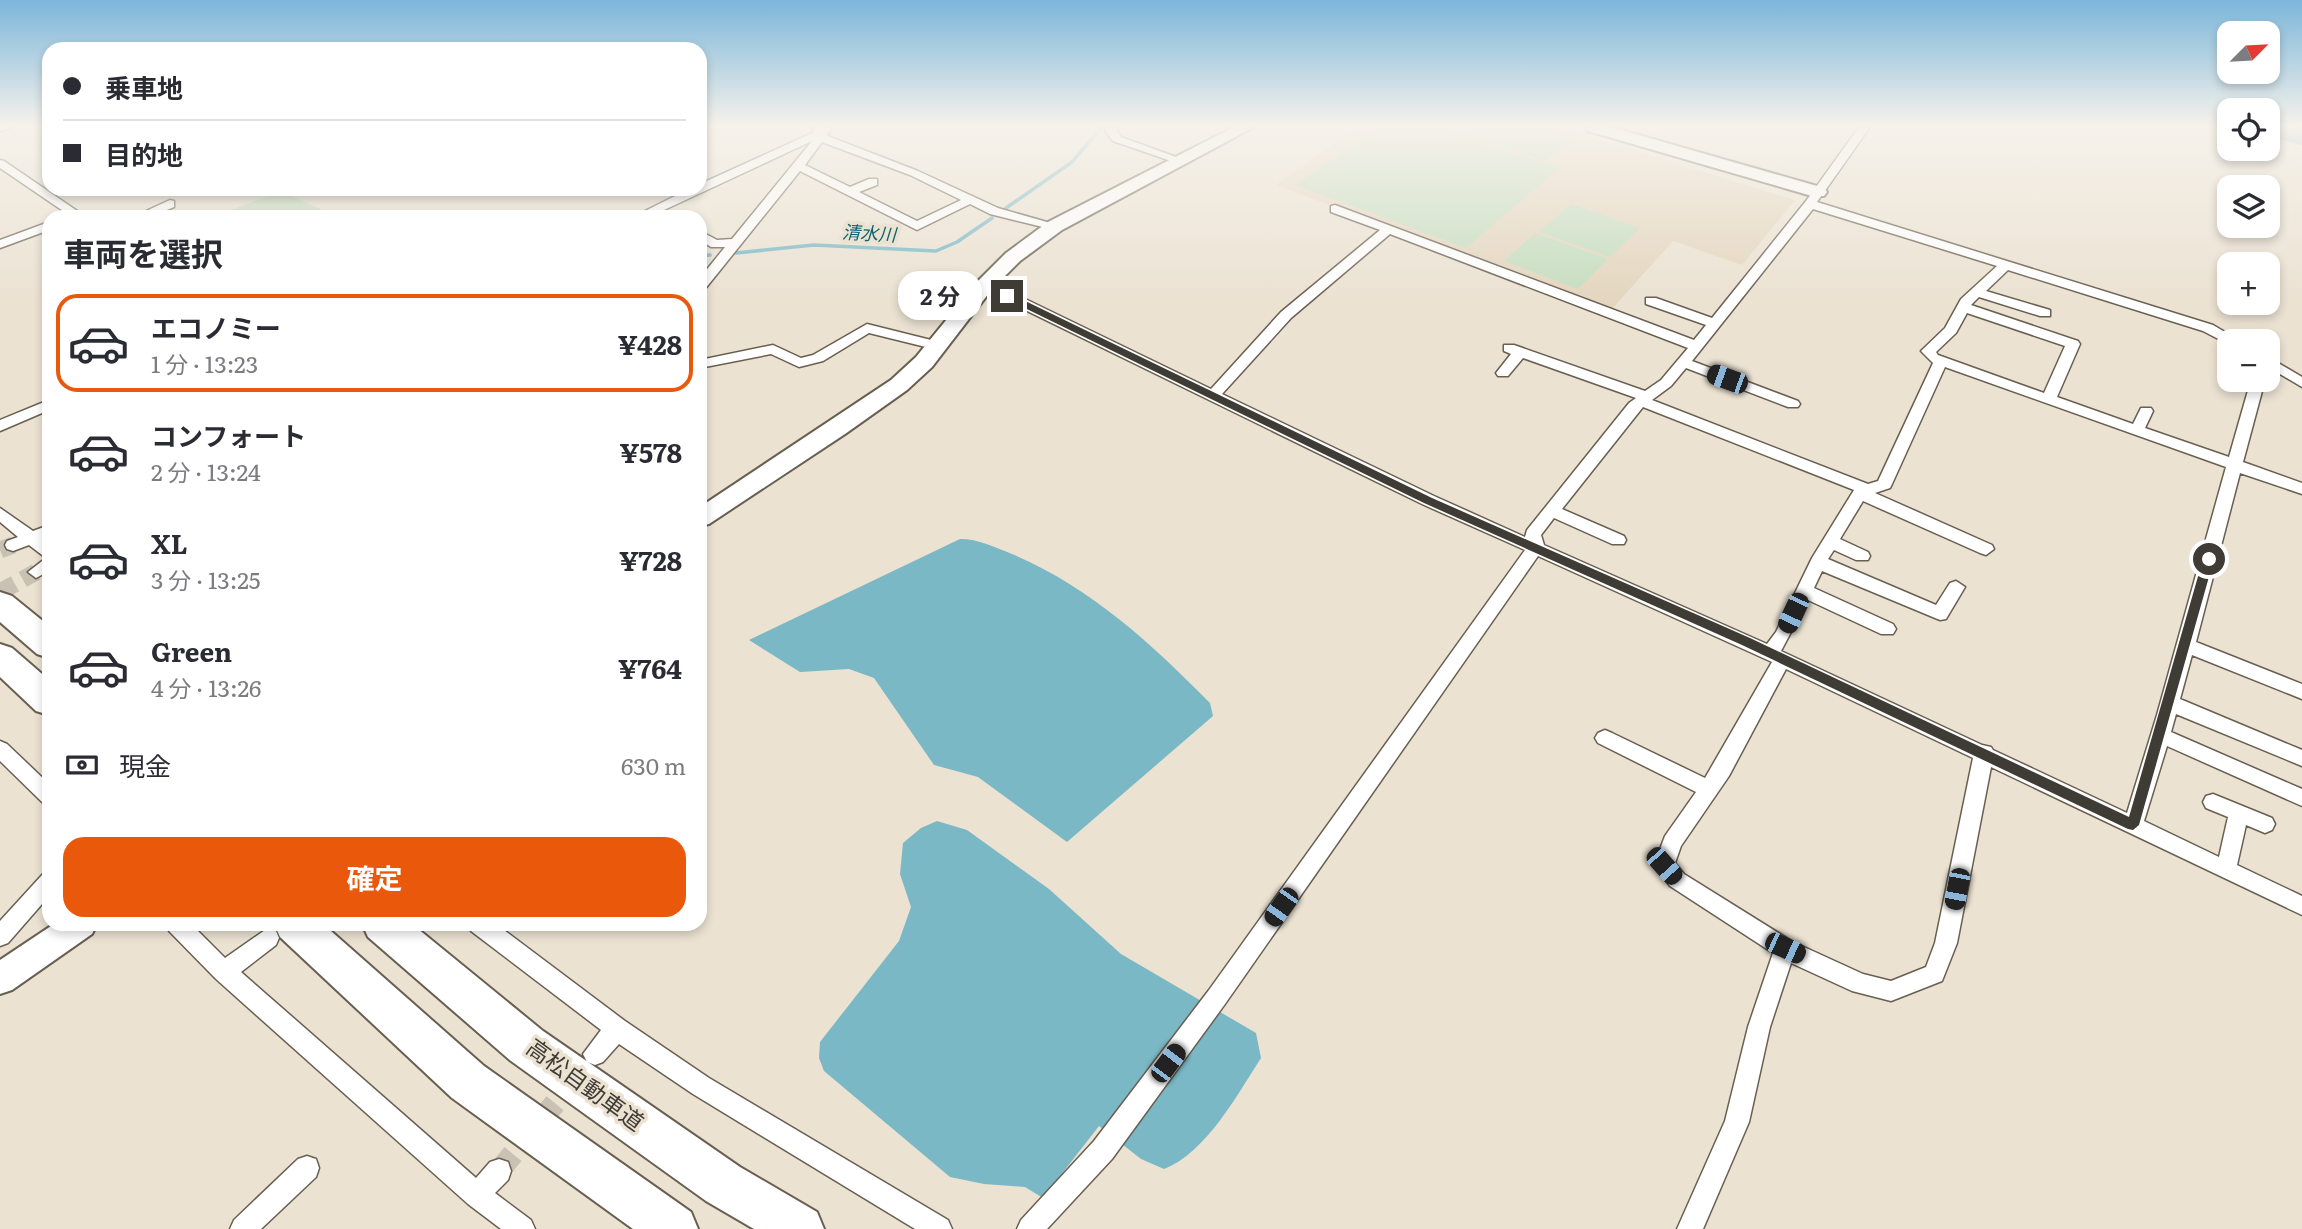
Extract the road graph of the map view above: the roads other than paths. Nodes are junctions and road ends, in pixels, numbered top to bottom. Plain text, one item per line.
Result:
1 (783, 184) edge
2 (834, 184) edge
3 (867, 184) edge
4 (938, 184) edge
5 (1136, 184) edge
6 (1772, 184) edge
7 (1824, 184) edge
8 (849, 192) junction
9 (48, 196) edge
10 (684, 196) edge
11 (1814, 198) junction
12 (970, 200) junction
13 (170, 204) dead end
14 (658, 208) junction
15 (1335, 209) dead end
16 (68, 210) edge
17 (156, 210) edge
18 (654, 210) edge
19 (661, 210) edge
20 (1055, 226) junction
21 (42, 229) edge
22 (1389, 229) junction
23 (707, 239) edge
24 (737, 242) junction
25 (0, 244) edge
26 (2006, 265) junction
27 (707, 278) edge
28 (985, 285) junction
29 (1977, 292) junction
30 (1651, 301) dead end
31 (1963, 307) junction
32 (2045, 313) dead end
33 (1715, 323) junction
34 (2217, 333) edge
35 (938, 346) junction
36 (1696, 346) junction
37 (1682, 362) junction
38 (1940, 362) junction
39 (707, 363) edge
40 (2280, 369) edge
41 (1503, 373) dead end
42 (2302, 383) edge
43 (2254, 392) edge
44 (1214, 394) junction
45 (1644, 399) junction
46 (2048, 401) junction
47 (1793, 404) dead end
48 (42, 408) edge
49 (2146, 411) dead end
50 (0, 426) edge
51 (2136, 432) junction
52 (2232, 465) junction
53 (2302, 489) edge
54 (1864, 492) junction
55 (1552, 511) junction
56 (0, 513) edge
57 (707, 514) edge
58 (42, 534) edge
59 (31, 538) junction
60 (1618, 540) dead end
61 (1830, 541) junction
62 (13, 545) tunnel mouth
63 (42, 547) edge
64 (1535, 547) junction
65 (1986, 549) dead end
66 (1862, 556) dead end
67 (1818, 562) junction
68 (1956, 587) dead end
69 (1804, 591) junction
70 (0, 604) edge
71 (1887, 629) dead end
72 (42, 639) edge
73 (2186, 645) junction
74 (1776, 656) junction
75 (0, 657) edge
76 (2302, 692) edge
77 (42, 695) edge
78 (2170, 703) junction
79 (2160, 735) junction
80 (1605, 738) dead end
81 (0, 749) edge
82 (1984, 752) junction
83 (2302, 758) edge
84 (42, 789) edge
85 (1709, 789) junction
86 (2302, 797) edge
87 (2213, 802) dead end
88 (2239, 813) junction
89 (2265, 824) dead end
90 (2133, 825) junction
91 (2226, 870) junction
92 (42, 889) edge
93 (2302, 906) edge
94 (71, 931) edge
95 (184, 931) edge
96 (281, 931) edge
97 (390, 931) edge
98 (488, 931) edge
99 (0, 936) edge
100 (1785, 948) junction
101 (224, 972) junction
102 (0, 979) edge
103 (617, 1029) junction
104 (595, 1055) dead end
105 (307, 1168) dead end
106 (499, 1171) tunnel mouth
107 (477, 1195) junction
108 (243, 1229) edge
109 (522, 1229) edge
110 (674, 1229) edge
111 (800, 1229) edge
112 (939, 1229) edge
113 (1030, 1229) edge
114 (1690, 1229) edge

1 - 24 street
2 - 8 street
3 - 8 street
4 - 12 street
5 - 20 street
6 - 11 street
7 - 11 street
8 - 12 street
9 - 16 street
10 - 14 street
11 - 26 street
11 - 33 street
12 - 20 street
13 - 17 street
14 - 18 street
14 - 19 street
15 - 22 street
20 - 28 street
21 - 25 street
22 - 36 street
22 - 44 street
23 - 24 street
24 - 27 street
26 - 29 street
26 - 34 street
28 - 35 street
28 - 44 street
29 - 31 street
29 - 32 street
30 - 33 street
31 - 38 street
31 - 46 street
33 - 36 street
35 - 39 street
35 - 57 street
36 - 37 street
37 - 45 street
37 - 47 street
38 - 46 street
38 - 54 street
40 - 42 street
41 - 45 street
43 - 52 street
44 - 64 street
45 - 54 street
45 - 55 street
46 - 51 street
48 - 50 street
49 - 51 street
51 - 52 street
52 - 53 street
52 - 73 street
54 - 61 street
54 - 65 street
55 - 60 street
55 - 64 street
56 - 59 street
58 - 59 street
59 - 62 street
59 - 63 street
61 - 66 street
61 - 67 street
64 - 74 street
64 - 113 street
67 - 68 street
67 - 69 street
69 - 71 street
69 - 74 street
70 - 72 highway
73 - 76 street
73 - 78 street
74 - 82 street
74 - 85 street
75 - 77 highway
78 - 79 street
78 - 83 street
79 - 86 street
79 - 90 street
80 - 85 street
81 - 84 street
82 - 90 street
82 - 100 street
85 - 100 street
87 - 88 street
88 - 89 street
88 - 91 street
90 - 91 street
91 - 93 street
92 - 99 street
94 - 102 street
95 - 101 street
96 - 101 street
96 - 110 highway
97 - 111 highway, 高松自動車道
98 - 103 street
100 - 114 street
101 - 107 street
103 - 104 street
103 - 112 street
105 - 108 street
106 - 107 street
107 - 109 street

